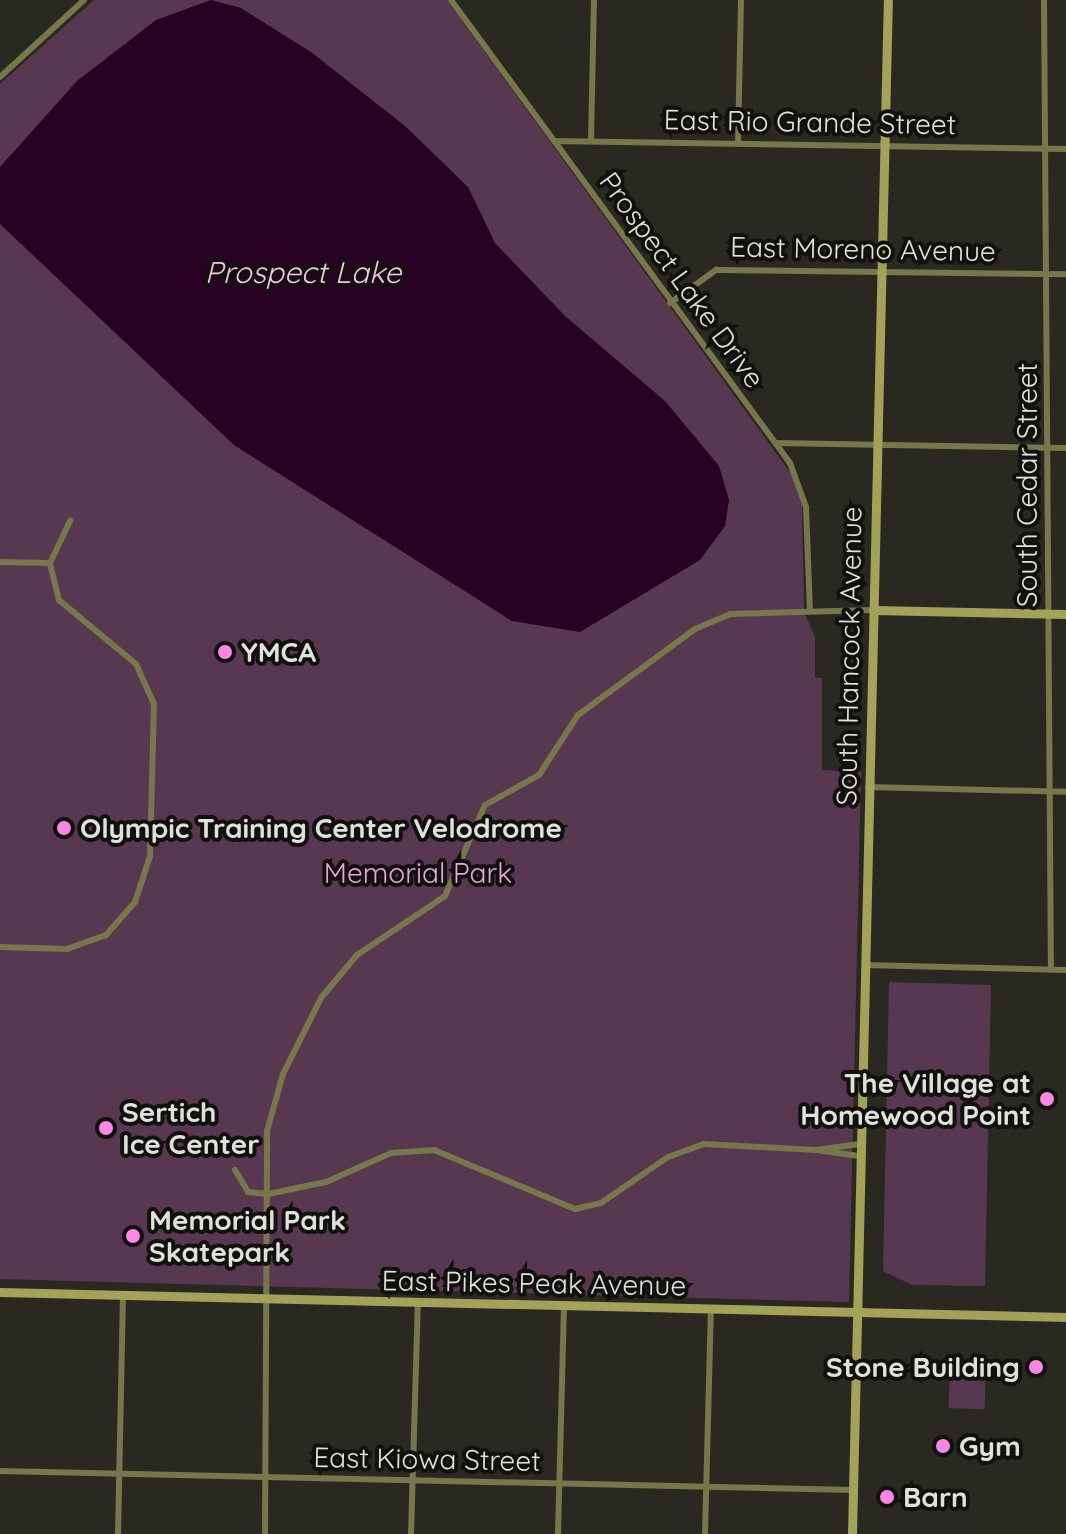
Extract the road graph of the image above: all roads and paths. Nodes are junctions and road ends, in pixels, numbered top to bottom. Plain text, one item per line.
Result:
1 (84, 0) edge
2 (451, 0) edge
3 (594, 0) edge
4 (741, 0) edge
5 (888, 0) edge
6 (1044, 0) edge
7 (0, 77) edge
8 (553, 141) junction
9 (591, 141) junction
10 (738, 143) junction
11 (885, 145) junction
12 (1046, 148) junction
13 (1066, 149) edge
14 (882, 270) junction
15 (1048, 274) junction
16 (1066, 274) edge
17 (670, 303) junction
18 (776, 443) junction
19 (877, 445) junction
20 (1048, 448) junction
21 (1066, 448) edge
22 (70, 521) dead end
23 (0, 562) edge
24 (50, 563) junction
25 (873, 610) junction
26 (810, 611) junction
27 (1049, 614) junction
28 (1066, 614) edge
29 (868, 787) junction
30 (1050, 792) junction
31 (1066, 792) edge
32 (0, 947) edge
33 (865, 965) junction
34 (1051, 969) junction
35 (1066, 970) edge
36 (860, 1144) junction
37 (816, 1150) junction
38 (859, 1156) junction
39 (235, 1170) dead end
40 (268, 1194) junction
41 (0, 1292) edge
42 (123, 1295) junction
43 (269, 1299) junction
44 (418, 1302) junction
45 (564, 1306) junction
46 (711, 1309) junction
47 (858, 1313) junction
48 (1066, 1317) edge
49 (0, 1471) edge
50 (120, 1474) junction
51 (266, 1478) junction
52 (412, 1480) junction
53 (560, 1484) junction
54 (707, 1487) junction
55 (853, 1490) junction
56 (118, 1534) edge
57 (265, 1534) edge
58 (411, 1534) edge
59 (558, 1534) edge
60 (705, 1534) edge
61 (852, 1534) edge

1 - 7 street
2 - 8 street, Prospect Lake Drive
3 - 9 street
4 - 10 street
5 - 11 main road, South Hancock Avenue
6 - 12 street, South Cedar Street
8 - 9 street, East Rio Grande Street
8 - 17 street, Prospect Lake Drive
9 - 10 street, East Rio Grande Street
10 - 11 street, East Rio Grande Street
11 - 12 street, East Rio Grande Street
11 - 14 main road, South Hancock Avenue
12 - 13 street, East Rio Grande Street
12 - 15 street, South Cedar Street
14 - 15 street, East Moreno Avenue
14 - 17 street, East Moreno Avenue
14 - 19 main road, South Hancock Avenue
15 - 16 street, East Moreno Avenue
15 - 20 street, South Cedar Street
17 - 18 street, Prospect Lake Drive
18 - 19 street
18 - 26 street, Prospect Lake Drive
19 - 20 street
19 - 25 main road, South Hancock Avenue
20 - 21 street
20 - 27 street, South Cedar Street
22 - 24 street
23 - 24 street
24 - 32 street
25 - 26 street
25 - 27 main road
25 - 29 main road, South Hancock Avenue
26 - 40 street
27 - 28 main road
27 - 30 street, South Cedar Street
29 - 30 street
29 - 33 main road, South Hancock Avenue
30 - 31 street
30 - 34 street, South Cedar Street
33 - 34 street
33 - 36 main road, South Hancock Avenue
34 - 35 street
36 - 37 street
36 - 38 main road, South Hancock Avenue
37 - 38 street
37 - 40 street
38 - 47 main road, South Hancock Avenue
39 - 40 street
40 - 43 street
41 - 42 main road, East Pikes Peak Avenue
42 - 43 main road, East Pikes Peak Avenue
42 - 50 street
43 - 44 main road, East Pikes Peak Avenue
43 - 51 street
44 - 45 main road, East Pikes Peak Avenue
44 - 52 street
45 - 46 main road, East Pikes Peak Avenue
45 - 53 street
46 - 47 main road, East Pikes Peak Avenue
46 - 54 street
47 - 48 main road, East Pikes Peak Avenue
47 - 55 main road, South Hancock Avenue
49 - 50 street, East Kiowa Street
50 - 51 street, East Kiowa Street
50 - 56 street
51 - 52 street, East Kiowa Street
51 - 57 street
52 - 53 street, East Kiowa Street
52 - 58 street
53 - 54 street, East Kiowa Street
53 - 59 street
54 - 55 street, East Kiowa Street
54 - 60 street
55 - 61 main road, South Hancock Avenue

